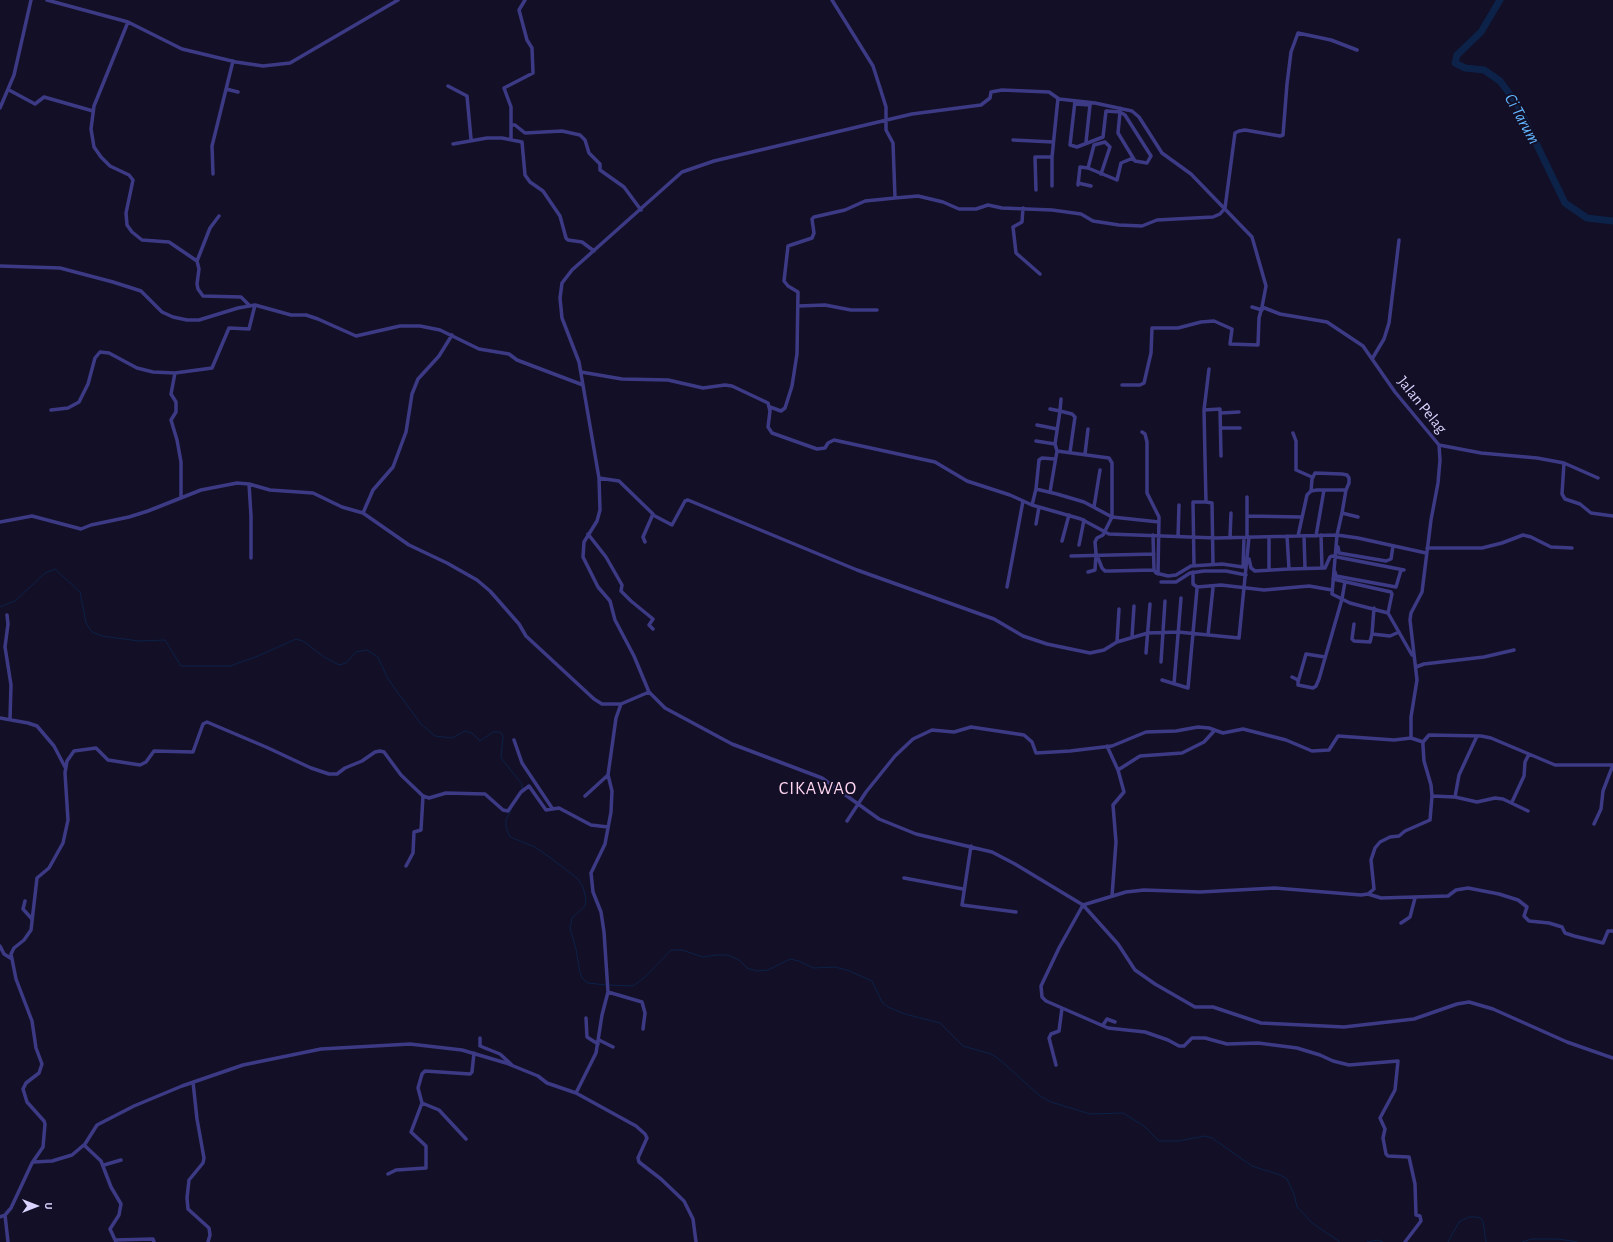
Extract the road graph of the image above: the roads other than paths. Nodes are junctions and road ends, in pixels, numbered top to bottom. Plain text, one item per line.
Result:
1 (31, 0) edge
2 (47, 0) edge
3 (398, 0) edge
4 (525, 0) edge
5 (832, 0) edge
6 (128, 22) junction
7 (1357, 50) dead end
8 (233, 61) junction
9 (448, 86) dead end
10 (226, 89) junction
11 (9, 90) junction
12 (238, 92) dead end
13 (1058, 98) junction
14 (1075, 102) junction
15 (0, 108) edge
16 (1120, 110) junction
17 (93, 111) junction
18 (886, 121) junction
19 (511, 125) junction
20 (471, 139) junction
21 (511, 139) junction
22 (1012, 140) dead end
23 (1053, 142) junction
24 (1086, 142) junction
25 (453, 144) dead end
26 (1052, 157) junction
27 (1133, 158) junction
28 (1088, 168) junction
29 (212, 174) dead end
30 (1101, 174) junction
31 (1052, 186) dead end
32 (1091, 186) dead end
33 (1036, 190) dead end
34 (895, 198) junction
35 (1023, 208) junction
36 (1226, 208) junction
37 (641, 210) junction
38 (219, 216) dead end
39 (1399, 240) dead end
40 (594, 251) junction
41 (197, 261) junction
42 (0, 266) edge
43 (1040, 274) dead end
44 (249, 305) junction
45 (255, 305) junction
46 (798, 306) junction
47 (1252, 307) dead end
48 (1262, 309) junction
49 (877, 310) dead end
50 (452, 335) junction
51 (1372, 360) junction
52 (1209, 369) dead end
53 (581, 372) junction
54 (175, 373) junction
55 (583, 385) junction
56 (1122, 385) dead end
57 (1061, 400) dead end
58 (770, 407) junction
59 (1050, 409) dead end
60 (51, 410) dead end
61 (1204, 410) junction
62 (1060, 411) junction
63 (1239, 412) dead end
64 (1220, 413) junction
65 (1037, 425) dead end
66 (1221, 428) junction
67 (1240, 428) dead end
68 (1058, 429) junction
69 (1088, 429) dead end
70 (1142, 432) dead end
71 (1293, 433) dead end
72 (1036, 441) dead end
73 (1055, 444) junction
74 (1439, 445) junction
75 (1057, 451) junction
76 (1070, 452) junction
77 (1085, 454) junction
78 (1221, 456) dead end
79 (1055, 459) junction
80 (1564, 463) junction
81 (1100, 470) dead end
82 (1312, 477) junction
83 (599, 478) junction
84 (1598, 478) dead end
85 (249, 484) junction
86 (1036, 490) junction
87 (1324, 490) junction
88 (1346, 490) junction
89 (1311, 491) junction
90 (1050, 492) junction
91 (1247, 496) dead end
92 (181, 497) junction
93 (1023, 501) junction
94 (1206, 502) junction
95 (1032, 505) junction
96 (1178, 505) dead end
97 (1040, 507) junction
98 (1094, 507) junction
99 (363, 513) junction
100 (1231, 513) dead end
101 (1342, 513) junction
102 (653, 515) junction
103 (1069, 515) junction
104 (1248, 516) junction
105 (1358, 516) dead end
106 (1613, 516) edge
107 (1112, 517) junction
108 (1301, 517) junction
109 (1084, 520) junction
110 (0, 522) edge
111 (1159, 522) junction
112 (1036, 524) dead end
113 (1103, 532) junction
114 (588, 534) junction
115 (1153, 535) junction
116 (1158, 535) junction
117 (1288, 536) junction
118 (1298, 536) junction
119 (1304, 536) junction
120 (1316, 536) junction
121 (1321, 536) junction
122 (1338, 536) junction
123 (1178, 537) junction
124 (1269, 537) junction
125 (1194, 538) junction
126 (1212, 538) junction
127 (1230, 538) junction
128 (1247, 538) junction
129 (1062, 541) dead end
130 (645, 542) dead end
131 (1078, 545) dead end
132 (1393, 546) junction
133 (1572, 548) dead end
134 (1427, 551) junction
135 (1154, 554) junction
136 (1097, 555) junction
137 (1071, 556) dead end
138 (1248, 557) junction
139 (1336, 557) junction
140 (250, 558) dead end
141 (1213, 564) junction
142 (1194, 566) junction
143 (1305, 568) junction
144 (1322, 568) junction
145 (1269, 569) junction
146 (1289, 569) junction
147 (1154, 570) junction
148 (1088, 572) dead end
149 (1193, 572) junction
150 (1158, 574) junction
151 (1246, 575) junction
152 (1333, 579) junction
153 (1161, 582) dead end
154 (1345, 582) junction
155 (1008, 587) dead end
156 (1197, 588) dead end
157 (1213, 588) dead end
158 (1243, 588) junction
159 (1332, 590) junction
160 (1181, 598) dead end
161 (1342, 600) junction
162 (1166, 601) dead end
163 (1150, 604) dead end
164 (1134, 606) dead end
165 (1374, 608) junction
166 (1119, 609) dead end
167 (1388, 613) junction
168 (7, 615) dead end
169 (1354, 624) dead end
170 (653, 629) dead end
171 (1163, 632) junction
172 (1178, 632) junction
173 (1399, 632) junction
174 (1148, 633) junction
175 (1193, 634) junction
176 (1372, 634) junction
177 (1208, 635) junction
178 (1132, 637) junction
179 (1116, 642) junction
180 (1514, 650) dead end
181 (1146, 653) dead end
182 (1325, 657) junction
183 (1414, 657) junction
184 (1161, 662) dead end
185 (1416, 667) junction
186 (1292, 677) dead end
187 (1162, 680) dead end
188 (1298, 680) junction
189 (1174, 684) junction
190 (649, 692) junction
191 (621, 704) junction
192 (0, 718) edge
193 (10, 718) junction
194 (1215, 730) junction
195 (1477, 736) junction
196 (1411, 738) junction
197 (514, 740) dead end
198 (1423, 742) junction
199 (1107, 746) junction
200 (1529, 754) junction
201 (1613, 765) edge
202 (66, 768) junction
203 (1118, 770) junction
204 (608, 775) junction
205 (423, 796) junction
206 (585, 796) dead end
207 (1432, 796) junction
208 (1455, 797) junction
209 (1512, 802) junction
210 (857, 805) junction
211 (552, 808) junction
212 (1528, 811) dead end
213 (847, 821) dead end
214 (1594, 824) dead end
215 (608, 827) junction
216 (971, 846) junction
217 (406, 866) dead end
218 (904, 878) dead end
219 (963, 889) junction
220 (1368, 894) junction
221 (1112, 896) junction
222 (1415, 898) junction
223 (25, 901) dead end
224 (1083, 905) junction
225 (1016, 912) dead end
226 (32, 919) junction
227 (1401, 923) dead end
228 (1613, 932) edge
229 (0, 946) edge
230 (12, 959) junction
231 (608, 992) junction
232 (1062, 1008) junction
233 (586, 1018) dead end
234 (1115, 1022) dead end
235 (1103, 1025) junction
236 (644, 1030) dead end
237 (480, 1038) dead end
238 (599, 1042) junction
239 (613, 1046) dead end
240 (474, 1053) junction
241 (1613, 1058) edge
242 (513, 1066) junction
243 (1056, 1066) dead end
244 (193, 1082) junction
245 (576, 1093) junction
246 (422, 1103) junction
247 (466, 1139) dead end
248 (84, 1145) junction
249 (121, 1160) dead end
250 (32, 1163) junction
251 (104, 1165) junction
252 (388, 1174) dead end
253 (5, 1215) junction
254 (0, 1218) edge
255 (116, 1241) edge
256 (8, 1242) edge
257 (154, 1242) edge
258 (208, 1242) edge
259 (696, 1242) edge
260 (1405, 1242) edge

1 - 11 street
2 - 6 street
3 - 8 street
4 - 19 street
5 - 18 street
6 - 8 street
6 - 17 street
7 - 36 street
8 - 10 street
9 - 20 street
10 - 12 street
10 - 29 street
11 - 15 street
11 - 17 street
13 - 14 street
13 - 18 street
13 - 23 street
14 - 16 street
14 - 24 street
14 - 24 street
16 - 24 street
16 - 27 street
16 - 27 street
16 - 36 street
17 - 41 street
18 - 34 street
18 - 37 street
19 - 21 street
19 - 37 street
20 - 21 street
20 - 25 street
21 - 40 street
22 - 23 street
23 - 26 street
26 - 31 street
26 - 33 street
27 - 30 street
28 - 30 street
28 - 30 street
28 - 32 street
34 - 35 street
34 - 46 street
35 - 36 street
35 - 43 street
36 - 48 street
37 - 40 street
38 - 41 street
39 - 51 street
40 - 53 street
41 - 44 street
42 - 44 street
44 - 45 street
45 - 50 street
45 - 54 street
46 - 49 street
46 - 58 street
47 - 48 street, Jalan Pelag
48 - 51 street, Jalan Pelag
48 - 56 street
50 - 55 street
50 - 99 street
51 - 74 street, Jalan Pelag
52 - 61 street
53 - 55 street
53 - 58 street
54 - 60 street
54 - 92 street
55 - 83 street
57 - 62 street
58 - 93 street
59 - 62 street
61 - 64 street
61 - 94 street
62 - 68 street
62 - 76 street
63 - 64 street
64 - 66 street
65 - 68 street
66 - 67 street
66 - 78 street
68 - 73 street
69 - 77 street
70 - 111 street
71 - 82 street
72 - 73 street
73 - 75 street
74 - 80 street
74 - 134 street, Jalan Pelag
75 - 76 street
75 - 79 street
76 - 77 street
77 - 107 street
79 - 86 street
79 - 90 street
80 - 84 street
80 - 106 street
81 - 98 street
82 - 88 street
82 - 89 street
83 - 102 street
83 - 114 street
85 - 92 street
85 - 99 street
85 - 140 street
86 - 90 street
86 - 95 street
87 - 88 street
87 - 89 street
87 - 120 street
88 - 101 street
89 - 108 street
90 - 98 street
91 - 104 street
92 - 110 street
93 - 95 street
93 - 155 street
94 - 125 street
94 - 126 street
95 - 97 street
96 - 123 street
97 - 103 street
97 - 112 street
98 - 107 street
99 - 191 street
100 - 127 street
101 - 105 street
101 - 122 street
102 - 130 street
102 - 179 street
103 - 109 street
103 - 129 street
104 - 108 street
104 - 128 street
107 - 111 street
107 - 113 street
108 - 118 street
109 - 113 street
109 - 131 street
111 - 116 street
113 - 115 street
113 - 136 street
114 - 170 street
114 - 190 street
115 - 116 street
115 - 135 street
116 - 123 street
116 - 150 street
117 - 118 street
117 - 124 street
117 - 146 street
118 - 119 street
119 - 120 street
119 - 143 street
120 - 121 street
121 - 122 street
121 - 144 street
122 - 132 street
122 - 132 street
122 - 139 street
123 - 125 street
124 - 128 street
124 - 145 street
125 - 126 street
125 - 142 street
126 - 127 street
126 - 141 street
127 - 128 street
128 - 138 street
128 - 141 street
132 - 134 street
133 - 134 street
134 - 183 street, Jalan Pelag
135 - 136 street
135 - 147 street
136 - 137 street
136 - 147 street
136 - 148 street
138 - 145 street
138 - 151 street
139 - 139 street
139 - 144 street
139 - 152 street
141 - 142 street
142 - 150 street
143 - 144 street
143 - 146 street
145 - 146 street
147 - 150 street
149 - 151 street
149 - 153 street
149 - 158 street
151 - 158 street
152 - 154 street
152 - 159 street
154 - 161 street
154 - 167 street
156 - 175 street
157 - 177 street
158 - 159 street
158 - 177 street
159 - 161 street
160 - 172 street
161 - 165 street
161 - 182 street
162 - 171 street
163 - 174 street
164 - 178 street
165 - 167 street
165 - 176 street
166 - 179 street
167 - 173 street
168 - 193 street
169 - 176 street
171 - 172 street
171 - 174 street
171 - 184 street
172 - 175 street
172 - 189 street
173 - 176 street
173 - 183 street
174 - 178 street
174 - 181 street
175 - 177 street
175 - 189 street
178 - 179 street
180 - 185 street
182 - 188 street
182 - 188 street
183 - 185 street, Jalan Pelag
185 - 196 street, Jalan Pelag
186 - 188 street
187 - 189 street
190 - 191 street
190 - 210 street
191 - 204 street
192 - 193 street
193 - 202 street
194 - 196 street
194 - 199 street
194 - 203 street
195 - 198 street
195 - 200 street
195 - 208 street
196 - 198 street
197 - 211 street
198 - 207 street
199 - 203 street
199 - 210 street
200 - 201 street
200 - 209 street
201 - 214 street
202 - 205 street
202 - 226 street
203 - 221 street
204 - 206 street
204 - 215 street
205 - 211 street
205 - 217 street
207 - 208 street
207 - 220 street
208 - 209 street
209 - 212 street
210 - 213 street
210 - 216 street
211 - 215 street
215 - 231 street
216 - 219 street
216 - 224 street
218 - 219 street
219 - 225 street
220 - 221 street
220 - 222 street
221 - 224 street
222 - 227 street
222 - 228 street
223 - 226 street
224 - 232 street
224 - 241 street
226 - 230 street
229 - 230 street
230 - 250 street
231 - 236 street
231 - 238 street
232 - 235 street
232 - 243 street
233 - 238 street
234 - 235 street
235 - 260 street
237 - 242 street
238 - 239 street
238 - 245 street
240 - 242 street
240 - 244 street
240 - 246 street
242 - 245 street
244 - 248 street
244 - 258 street
245 - 259 street
246 - 247 street
246 - 252 street
248 - 250 street
248 - 251 street
249 - 251 street
250 - 253 street
251 - 255 street
253 - 254 street
253 - 256 street
255 - 257 street

